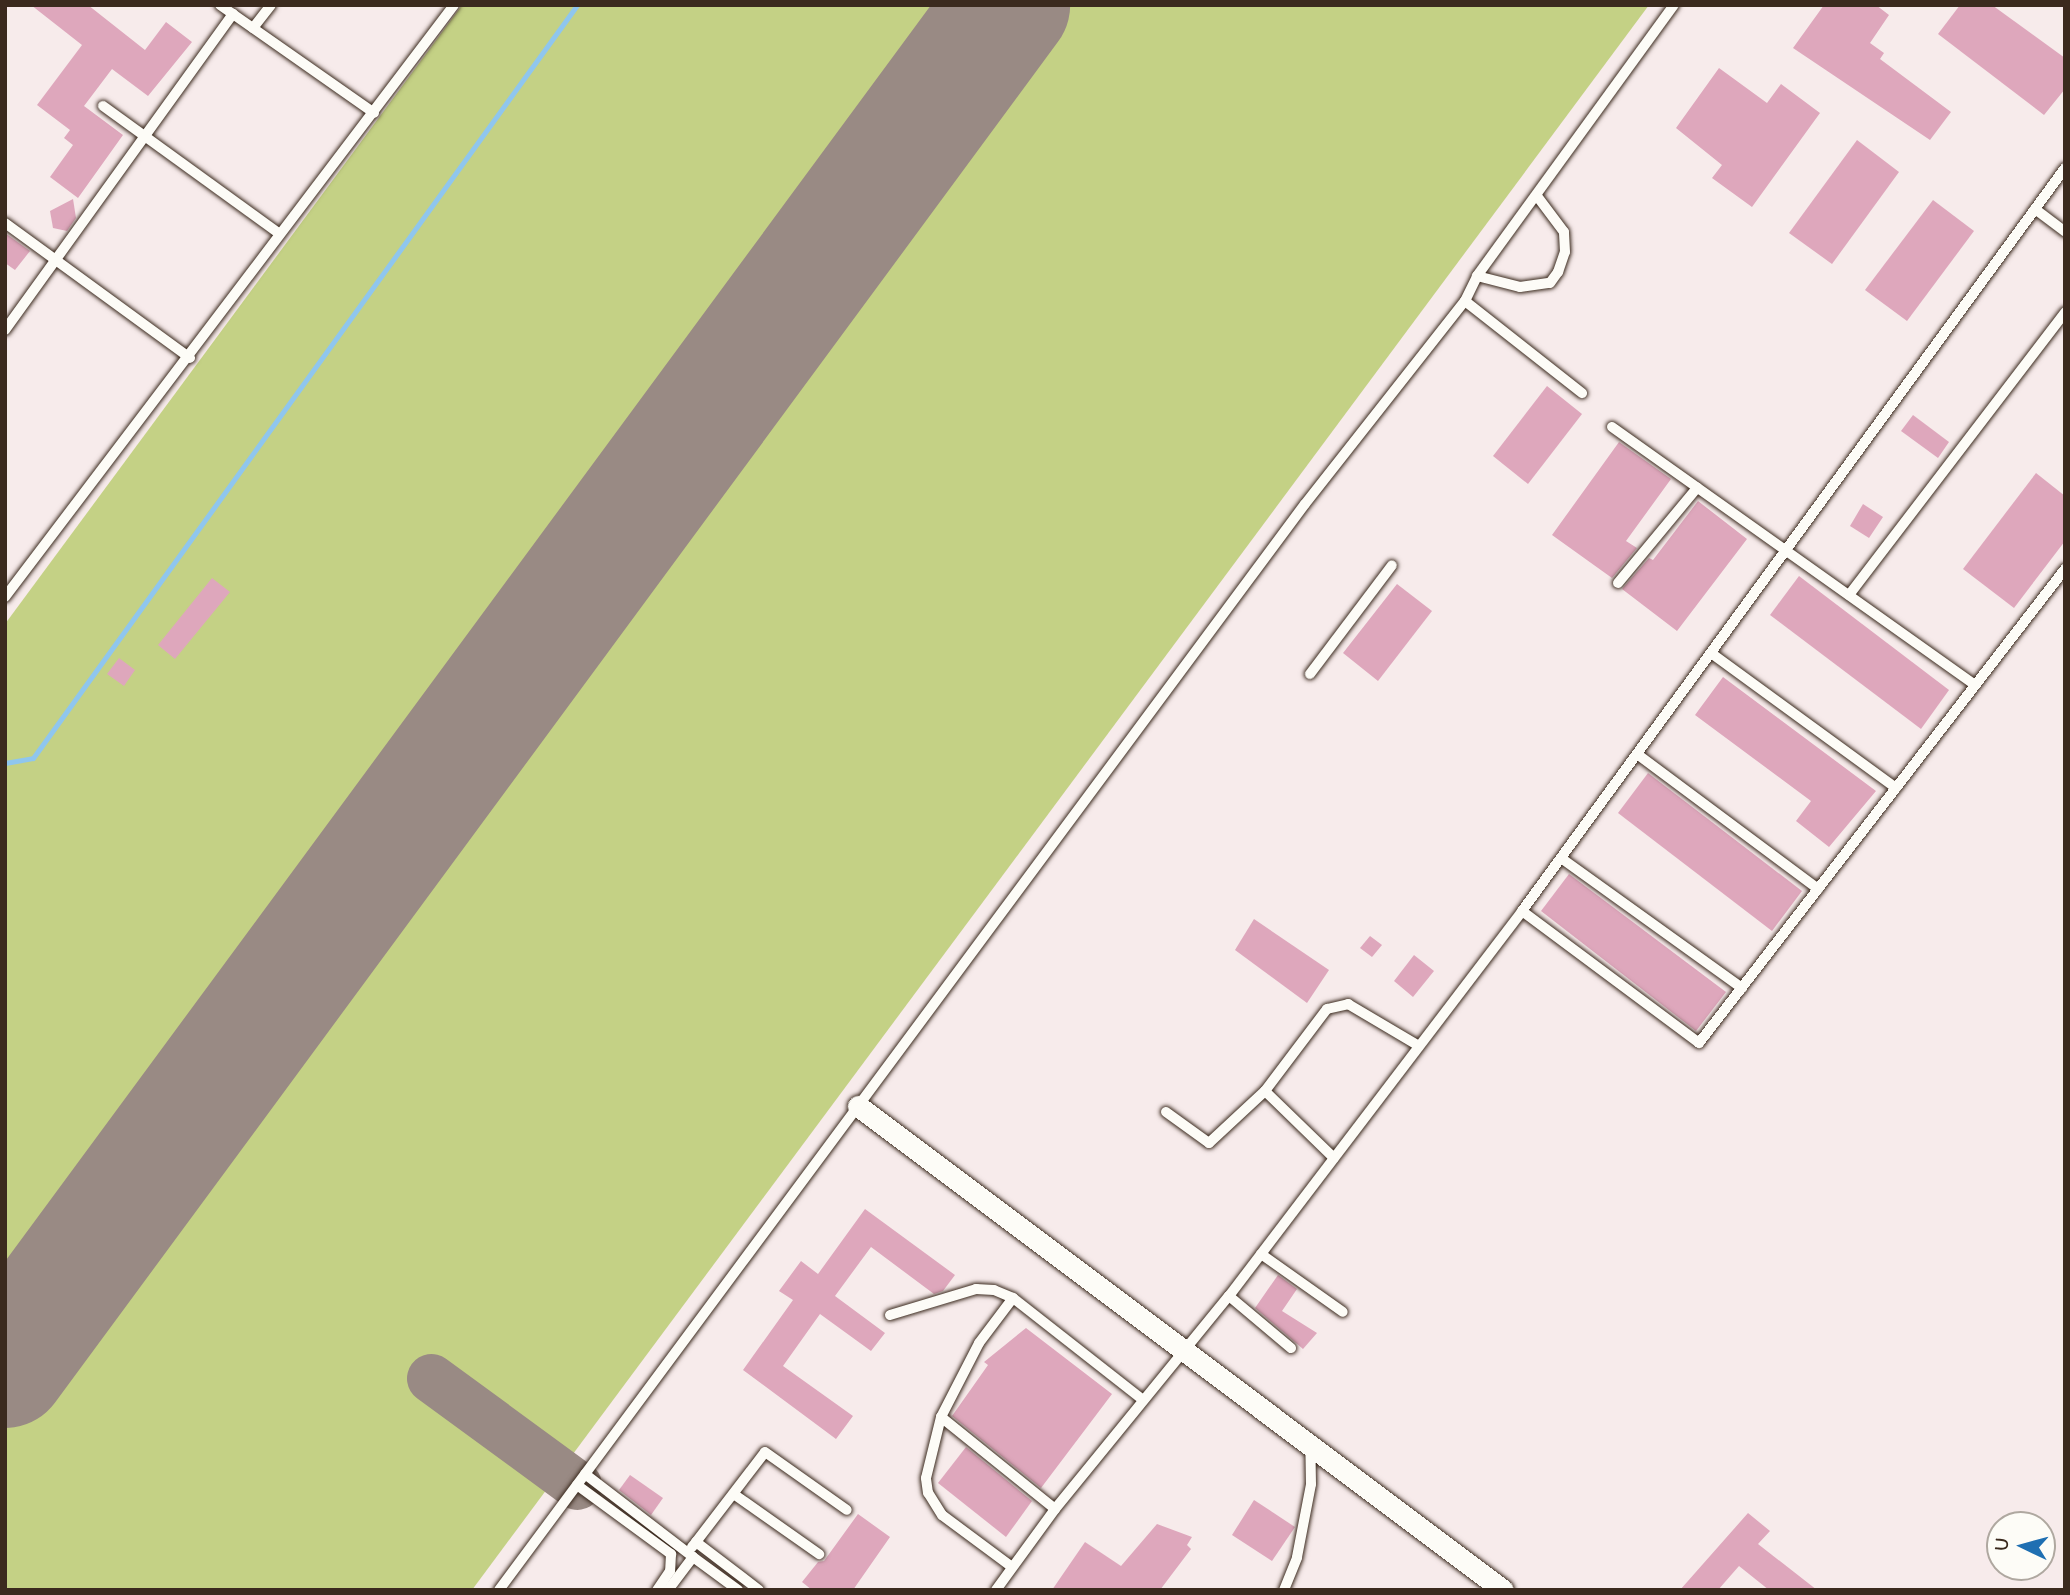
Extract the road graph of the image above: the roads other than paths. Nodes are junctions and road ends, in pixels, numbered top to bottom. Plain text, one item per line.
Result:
1 (220, 5) edge
2 (271, 5) edge
3 (454, 5) edge
4 (1674, 5) edge
5 (233, 14) junction
6 (253, 28) junction
7 (103, 106) dead end
8 (374, 113) junction
9 (143, 138) junction
10 (2065, 168) edge
11 (1537, 196) junction
12 (2035, 209) junction
13 (5, 223) edge
14 (2065, 232) edge
15 (280, 234) junction
16 (57, 259) junction
17 (1477, 276) junction
18 (1465, 301) junction
19 (2065, 312) edge
20 (5, 330) edge
21 (190, 358) junction
22 (1582, 393) dead end
23 (1612, 427) dead end
24 (1697, 488) junction
25 (1784, 552) junction
26 (1392, 565) dead end
27 (2065, 569) edge
28 (1618, 583) dead end
29 (1849, 595) junction
30 (5, 597) edge
31 (1711, 653) junction
32 (1310, 674) dead end
33 (1975, 685) junction
34 (1637, 754) junction
35 (1896, 788) junction
36 (1561, 858) junction
37 (1818, 889) junction
38 (1522, 911) junction
39 (1742, 988) junction
40 (1419, 1046) junction
41 (1265, 1091) junction
42 (858, 1106) junction
43 (1167, 1112) dead end
44 (1334, 1158) junction
45 (1261, 1254) junction
46 (1229, 1296) junction
47 (1013, 1298) junction
48 (1343, 1312) dead end
49 (890, 1315) dead end
50 (1291, 1348) dead end
51 (1184, 1352) junction
52 (1143, 1400) junction
53 (941, 1417) junction
54 (1310, 1445) junction
55 (585, 1474) junction
56 (577, 1485) junction
57 (735, 1495) junction
58 (1055, 1509) junction
59 (847, 1510) dead end
60 (696, 1542) junction
61 (819, 1554) dead end
62 (690, 1555) junction
63 (1012, 1567) junction
64 (499, 1590) edge
65 (657, 1590) edge
66 (668, 1590) edge
67 (738, 1590) edge
68 (759, 1590) edge
69 (996, 1590) edge
70 (1284, 1590) edge
71 (1503, 1590) edge

1 - 5 lane
2 - 6 lane
3 - 8 lane
4 - 11 lane
5 - 6 lane
5 - 9 lane
6 - 8 lane
7 - 9 lane
8 - 15 lane
9 - 15 lane
9 - 16 lane
10 - 12 lane
11 - 17 lane
11 - 17 lane
12 - 14 lane
12 - 25 lane
13 - 16 lane
15 - 21 lane
16 - 20 lane
16 - 21 lane
17 - 18 lane
18 - 22 lane
18 - 42 lane
19 - 29 lane
21 - 30 lane
23 - 24 lane
24 - 25 lane
24 - 28 lane
25 - 29 lane
25 - 31 lane
26 - 32 lane
27 - 33 lane
29 - 33 lane
31 - 34 lane
31 - 35 lane
33 - 35 lane
34 - 36 lane
34 - 37 lane
35 - 37 lane
36 - 38 lane
36 - 39 lane
37 - 39 lane
38 - 39 lane
38 - 40 lane
40 - 41 lane
40 - 44 lane
41 - 43 lane
41 - 44 lane
42 - 51 street
42 - 55 lane
44 - 45 lane
45 - 46 lane
45 - 48 lane
46 - 50 lane
46 - 51 lane
47 - 49 lane
47 - 52 lane
47 - 53 lane
51 - 52 lane
51 - 54 street
52 - 58 lane
53 - 58 lane
53 - 63 lane
54 - 70 lane
54 - 71 street
55 - 56 lane
55 - 62 lane
56 - 64 lane
56 - 65 lane
57 - 59 lane
57 - 60 lane
57 - 61 lane
58 - 63 lane
60 - 62 lane
60 - 68 lane
62 - 66 lane
62 - 67 lane
63 - 69 lane

